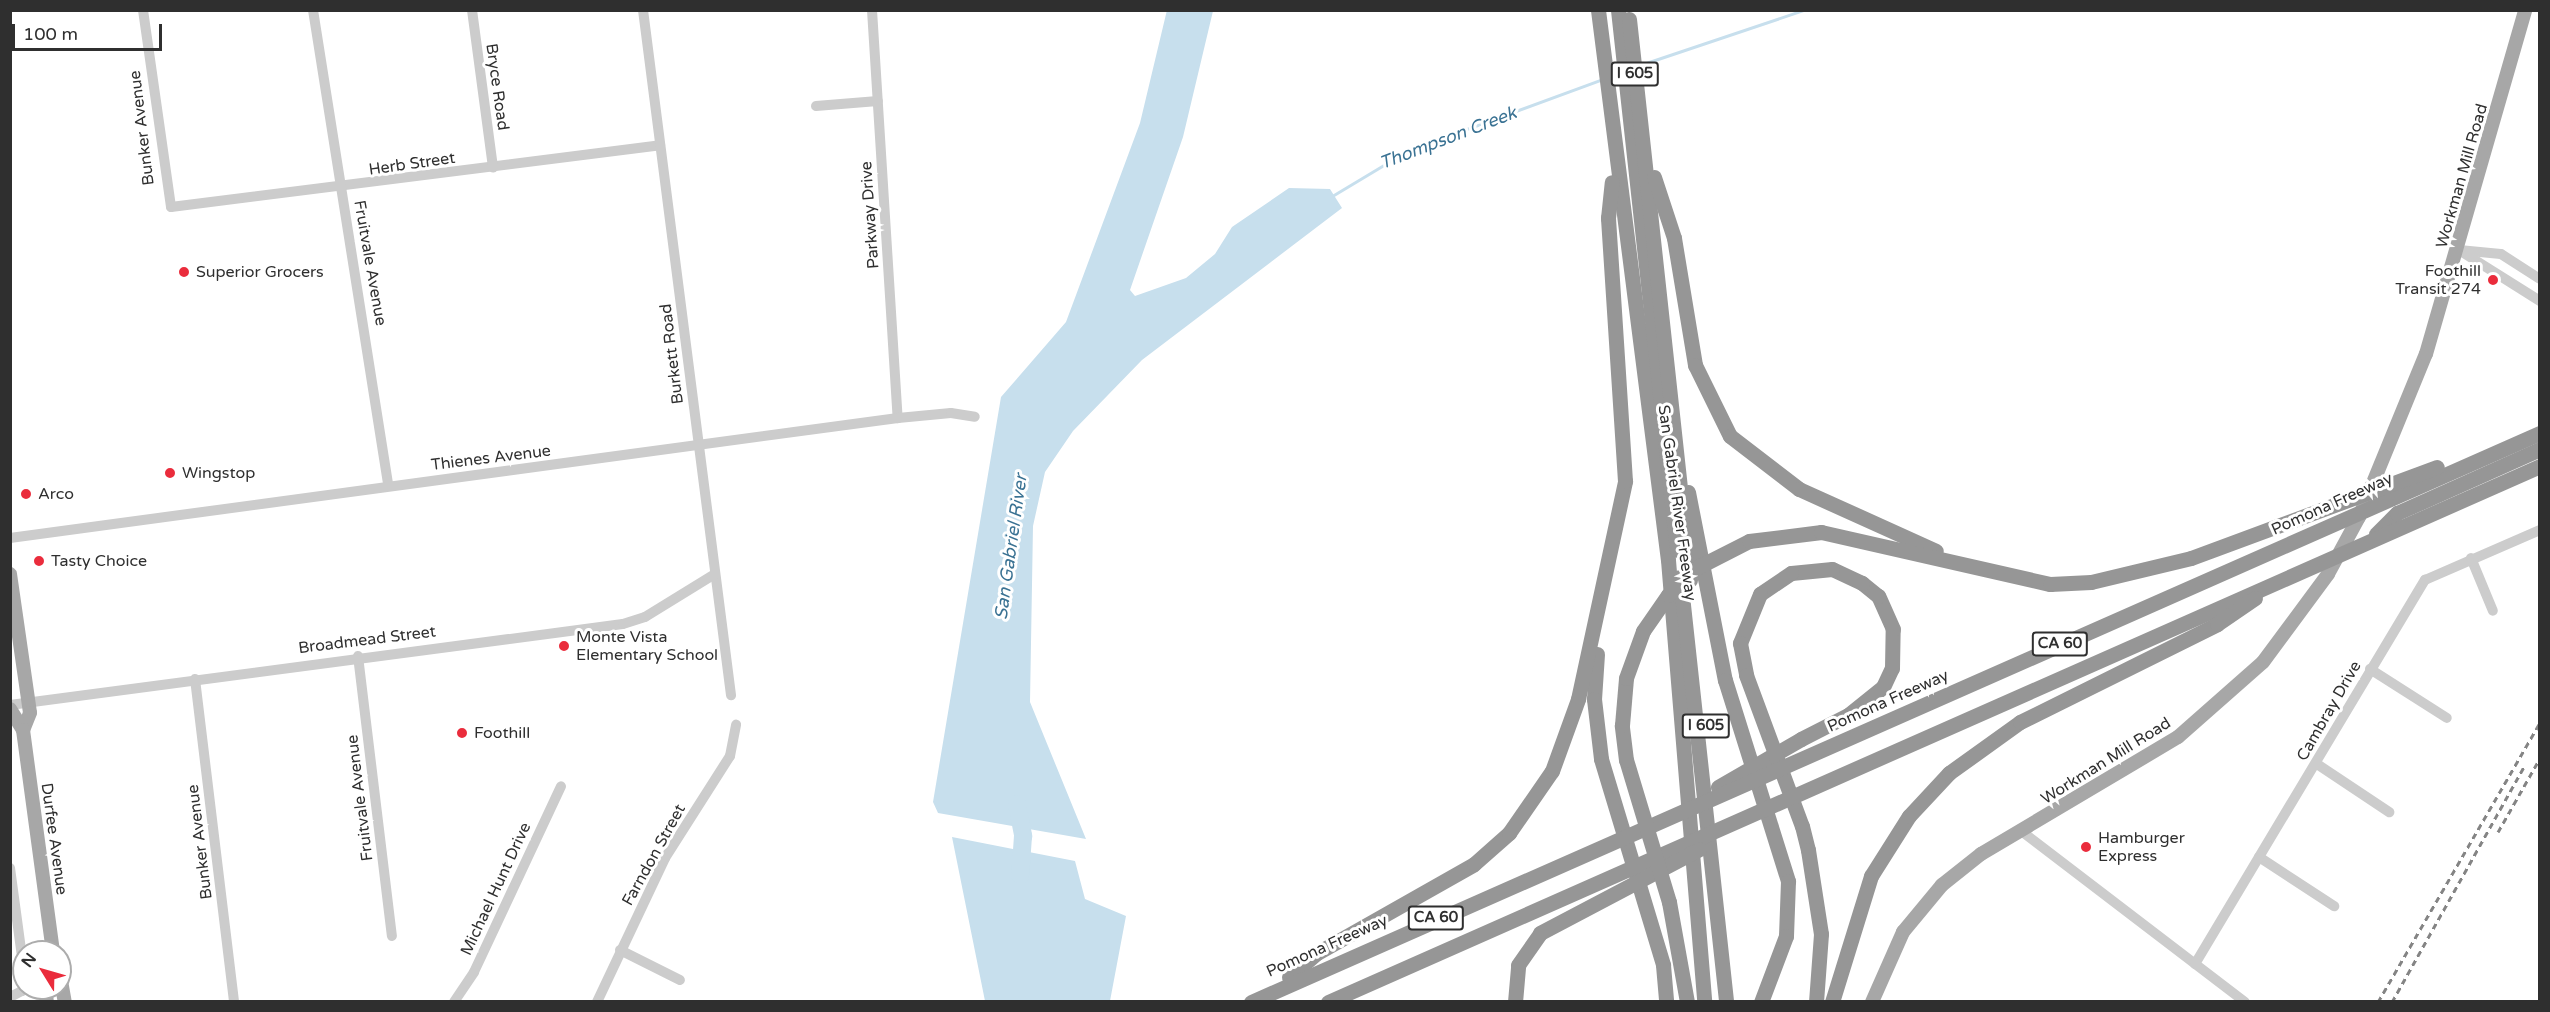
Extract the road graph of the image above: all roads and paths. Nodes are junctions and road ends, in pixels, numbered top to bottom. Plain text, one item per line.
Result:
1 (143, 10) edge
2 (313, 10) edge
3 (472, 10) edge
4 (643, 10) edge
5 (872, 10) edge
6 (1598, 10) edge
7 (2525, 10) edge
8 (1616, 18) edge
9 (878, 101) junction
10 (816, 106) dead end
11 (1626, 131) junction
12 (660, 145) junction
13 (1645, 149) junction
14 (1615, 159) junction
15 (493, 168) junction
16 (340, 189) junction
17 (168, 206) joint
18 (2458, 250) junction
19 (2540, 279) edge
20 (2540, 301) edge
21 (1643, 389) junction
22 (975, 417) dead end
23 (898, 418) junction
24 (2540, 432) edge
25 (697, 446) junction
26 (2540, 449) edge
27 (1676, 450) junction
28 (2540, 466) edge
29 (2411, 482) junction
30 (388, 486) junction
31 (2540, 530) edge
32 (10, 538) edge
33 (2369, 540) junction
34 (2471, 558) junction
35 (1971, 567) junction
36 (10, 574) edge
37 (715, 574) junction
38 (2285, 578) junction
39 (1606, 583) junction
40 (2493, 611) dead end
41 (357, 656) junction
42 (2370, 669) junction
43 (195, 679) junction
44 (731, 695) dead end
45 (28, 702) junction
46 (10, 707) edge
47 (2447, 718) dead end
48 (736, 725) dead end
49 (23, 730) junction
50 (2317, 764) junction
51 (1832, 779) junction
52 (561, 786) dead end
53 (2389, 812) dead end
54 (1648, 827) junction
55 (2020, 830) junction
56 (2259, 857) junction
57 (10, 868) edge
58 (12, 887) edge
59 (2334, 906) dead end
60 (1699, 934) junction
61 (392, 936) dead end
62 (19, 940) edge
63 (51, 940) edge
64 (620, 950) junction
65 (2195, 964) junction
66 (680, 980) dead end
67 (1270, 991) junction
68 (234, 1002) edge
69 (454, 1002) edge
70 (597, 1002) edge
71 (1251, 1002) edge
72 (1328, 1002) edge
73 (1515, 1002) edge
74 (1666, 1002) edge
75 (1687, 1002) edge
76 (1704, 1002) edge
77 (1716, 1002) edge
78 (1726, 1002) edge
79 (1734, 1002) edge
80 (1761, 1002) edge
81 (1816, 1002) edge
82 (1832, 1002) edge
83 (1872, 1002) edge
84 (2245, 1002) edge

1 - 17 street, Bunker Avenue
2 - 16 street, Fruitvale Avenue
3 - 15 street, Bryce Road
4 - 12 street, Burkett Road
5 - 9 street, Parkway Drive
6 - 8 highway, San Gabriel River Freeway / I 605
7 - 18 main road, Workman Mill Road
8 - 11 highway, San Gabriel River Freeway / I 605
8 - 11 highway, San Gabriel River Freeway / I 605
9 - 10 street
9 - 23 street, Parkway Drive
11 - 13 highway, San Gabriel River Freeway / I 605
11 - 14 highway, San Gabriel River Freeway / I 605
11 - 21 highway
11 - 78 highway
12 - 15 street, Herb Street
12 - 25 street, Burkett Road
13 - 27 highway, San Gabriel River Freeway / I 605
13 - 35 highway
14 - 21 highway, San Gabriel River Freeway / I 605
14 - 39 highway
15 - 16 street, Herb Street
16 - 17 street, Herb Street
16 - 30 street, Fruitvale Avenue
18 - 19 street
18 - 20 street
18 - 55 main road, Workman Mill Road
21 - 60 highway, San Gabriel River Freeway / I 605
22 - 23 street, Thienes Avenue
23 - 25 street, Thienes Avenue
24 - 29 highway, Pomona Freeway / CA 60
25 - 30 street, Thienes Avenue
25 - 37 street, Burkett Road
26 - 33 highway
27 - 79 highway, San Gabriel River Freeway / I 605
27 - 80 highway
28 - 33 highway, CA 60
29 - 35 highway
29 - 54 highway, Pomona Freeway / CA 60
30 - 32 street, Thienes Avenue
31 - 34 street, Cambray Drive
33 - 38 highway, CA 60
34 - 40 street
34 - 42 street, Cambray Drive
35 - 75 highway
36 - 45 main road, Durfee Avenue
37 - 41 street, Broadmead Street
37 - 44 street, Burkett Road
38 - 51 highway, CA 60
38 - 82 highway
39 - 67 highway
39 - 74 highway
41 - 43 street, Broadmead Street
41 - 61 street, Fruitvale Avenue
42 - 47 street
42 - 50 street, Cambray Drive
43 - 45 street, Broadmead Street
43 - 68 street, Bunker Avenue
45 - 46 street, Broadmead Street
45 - 49 main road, Durfee Avenue
46 - 49 main road, Durfee Avenue
48 - 64 street, Farndon Street
49 - 63 main road, Durfee Avenue
50 - 53 street
50 - 56 street, Cambray Drive
51 - 72 highway, CA 60
51 - 73 highway
52 - 69 street, Michael Hunt Drive
54 - 67 highway, Pomona Freeway / CA 60
54 - 81 highway
55 - 65 street
55 - 83 main road, Workman Mill Road
56 - 59 street
56 - 65 street, Cambray Drive
57 - 58 street
58 - 62 street
60 - 76 highway, San Gabriel River Freeway / I 605
60 - 77 highway
64 - 66 street
64 - 70 street, Farndon Street
65 - 84 street
67 - 71 highway, Pomona Freeway / CA 60

